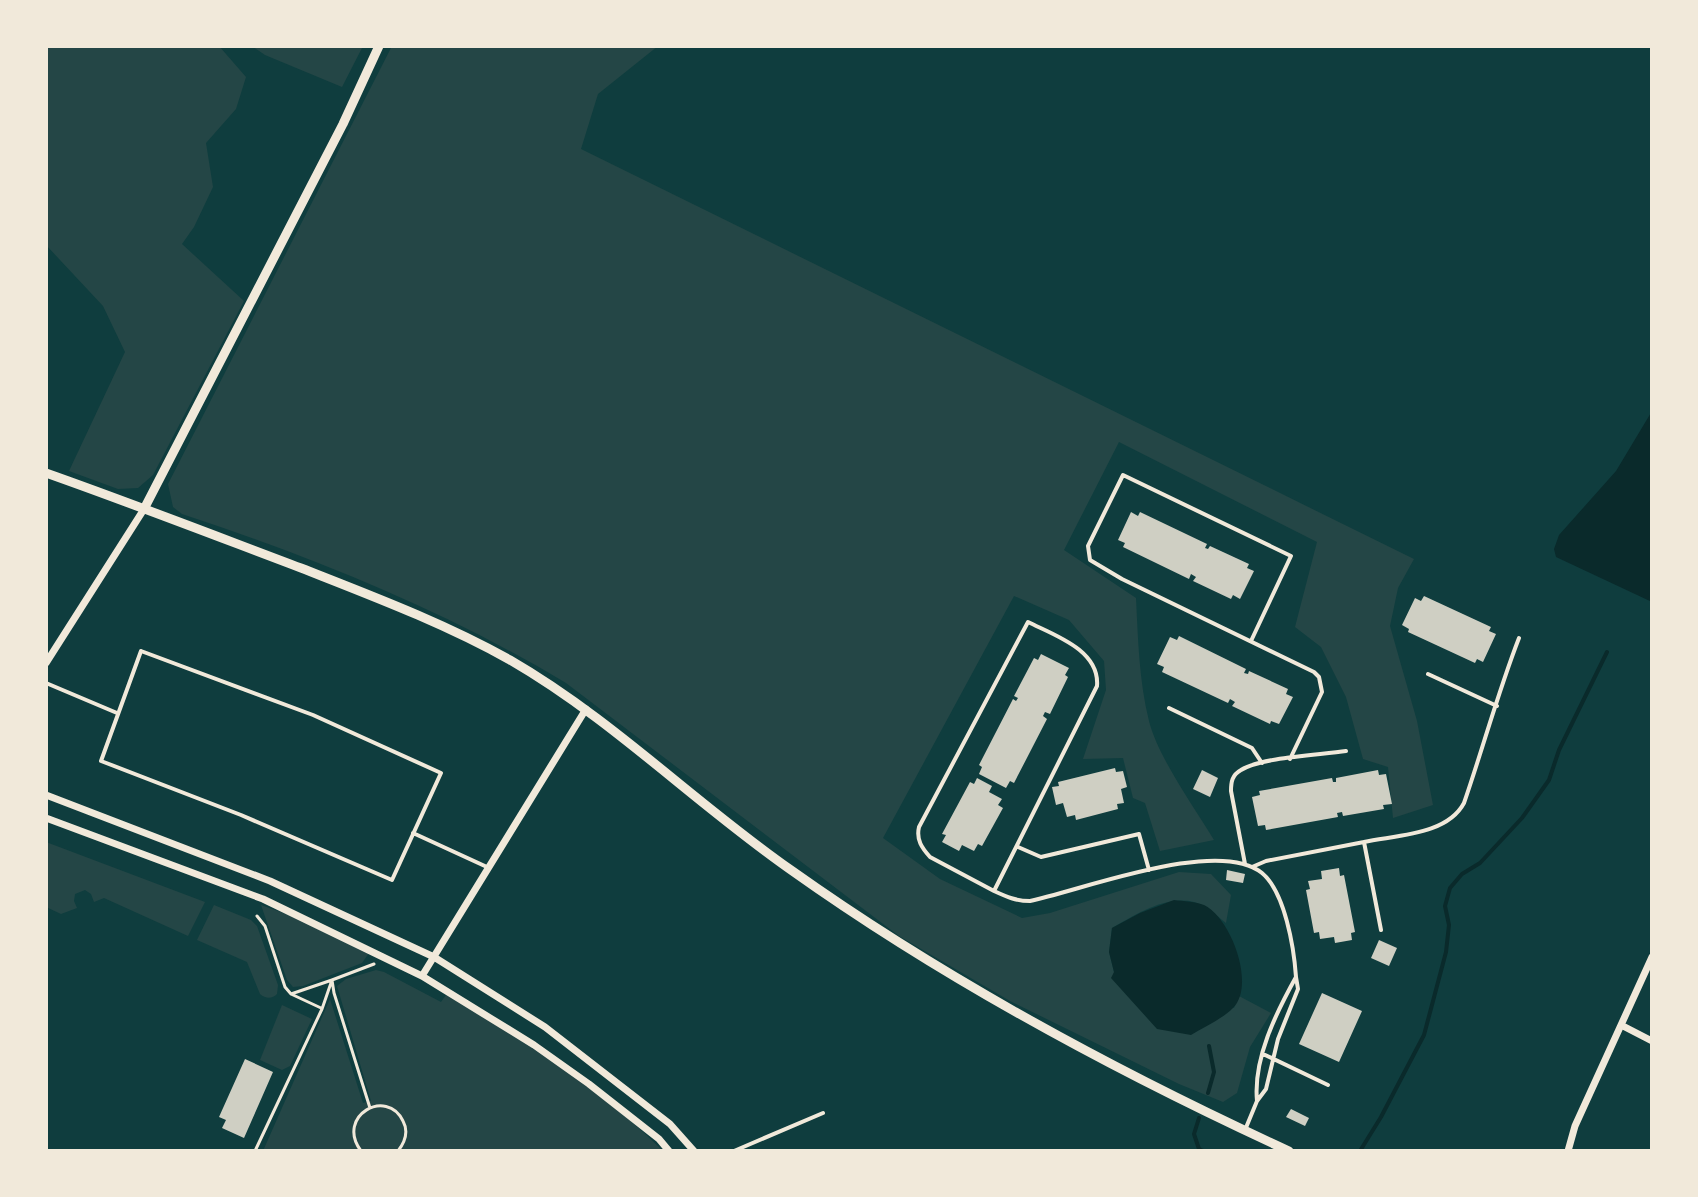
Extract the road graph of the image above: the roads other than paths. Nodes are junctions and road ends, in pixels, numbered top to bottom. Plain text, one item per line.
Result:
1 (379, 46) edge
2 (46, 473) edge
3 (144, 509) junction
4 (1519, 638) dead end
5 (1251, 641) junction
6 (46, 663) edge
7 (1428, 674) dead end
8 (46, 683) edge
9 (1497, 706) junction
10 (1169, 708) dead end
11 (586, 709) junction
12 (117, 713) junction
13 (1346, 751) dead end
14 (1290, 759) junction
15 (1262, 763) junction
16 (46, 795) edge
17 (46, 818) edge
18 (413, 833) junction
19 (1364, 842) junction
20 (1018, 847) junction
21 (1245, 864) junction
22 (1252, 867) junction
23 (489, 868) junction
24 (1149, 870) junction
25 (994, 891) junction
26 (1381, 930) dead end
27 (434, 957) junction
28 (1652, 957) edge
29 (422, 976) junction
30 (1296, 977) junction
31 (1621, 1025) junction
32 (1652, 1041) edge
33 (1263, 1054) junction
34 (1274, 1060) junction
35 (1328, 1085) dead end
36 (1257, 1101) junction
37 (823, 1113) dead end
38 (1245, 1130) junction
39 (669, 1151) edge
40 (694, 1151) edge
41 (734, 1151) edge
42 (1289, 1151) edge
43 (1568, 1151) edge

1 - 3 street
2 - 3 street
3 - 6 street
3 - 11 street
4 - 9 lane
5 - 5 lane
5 - 14 lane
7 - 9 lane
8 - 12 lane
9 - 19 lane
10 - 15 lane
11 - 23 street
11 - 38 street
12 - 18 lane
12 - 18 lane
13 - 14 lane
14 - 15 lane
15 - 21 lane
16 - 27 street
17 - 29 street
18 - 23 lane
19 - 22 lane
19 - 26 lane
20 - 24 lane
20 - 25 lane
20 - 25 lane
21 - 22 lane
21 - 24 lane
22 - 30 lane
23 - 27 street
24 - 25 lane
27 - 29 street
27 - 40 street
28 - 31 street
29 - 39 street
30 - 33 lane
30 - 34 lane
31 - 32 street
31 - 43 street
33 - 34 lane
33 - 36 lane
34 - 35 lane
34 - 36 lane
36 - 38 lane
37 - 41 lane
38 - 42 street

